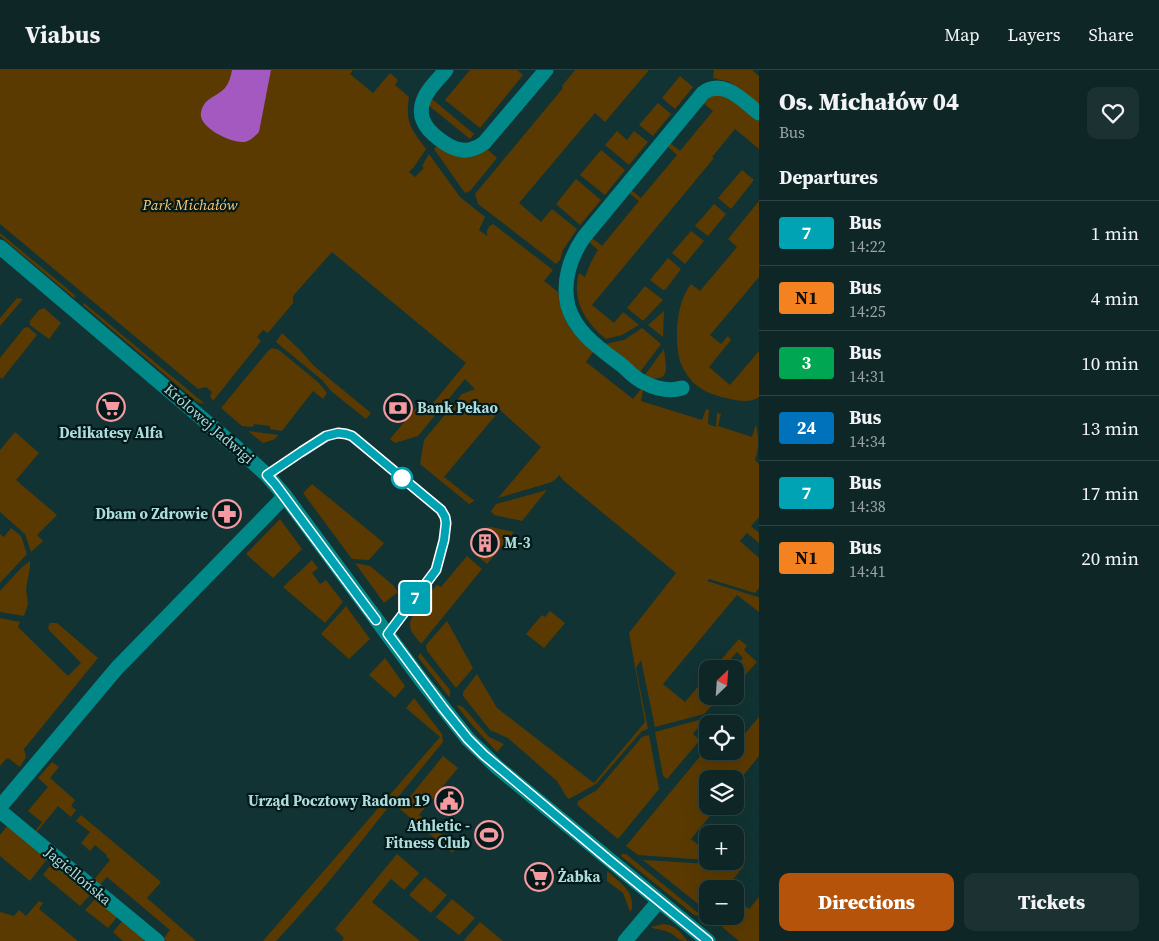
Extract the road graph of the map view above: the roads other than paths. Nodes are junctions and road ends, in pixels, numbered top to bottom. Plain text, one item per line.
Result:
1 (446, 70) edge
2 (546, 70) edge
3 (759, 114) edge
4 (0, 248) edge
5 (682, 388) dead end
6 (284, 496) junction
7 (0, 807) edge
8 (0, 811) edge
9 (659, 901) junction
10 (157, 941) edge
11 (625, 941) edge
12 (708, 941) edge

1 - 2 street
3 - 5 street
4 - 6 street, Królowej Jadwigi
6 - 7 street
6 - 9 street, Królowej Jadwigi
8 - 10 street, Jagiellońska
9 - 11 street
9 - 12 street, Królowej Jadwigi

